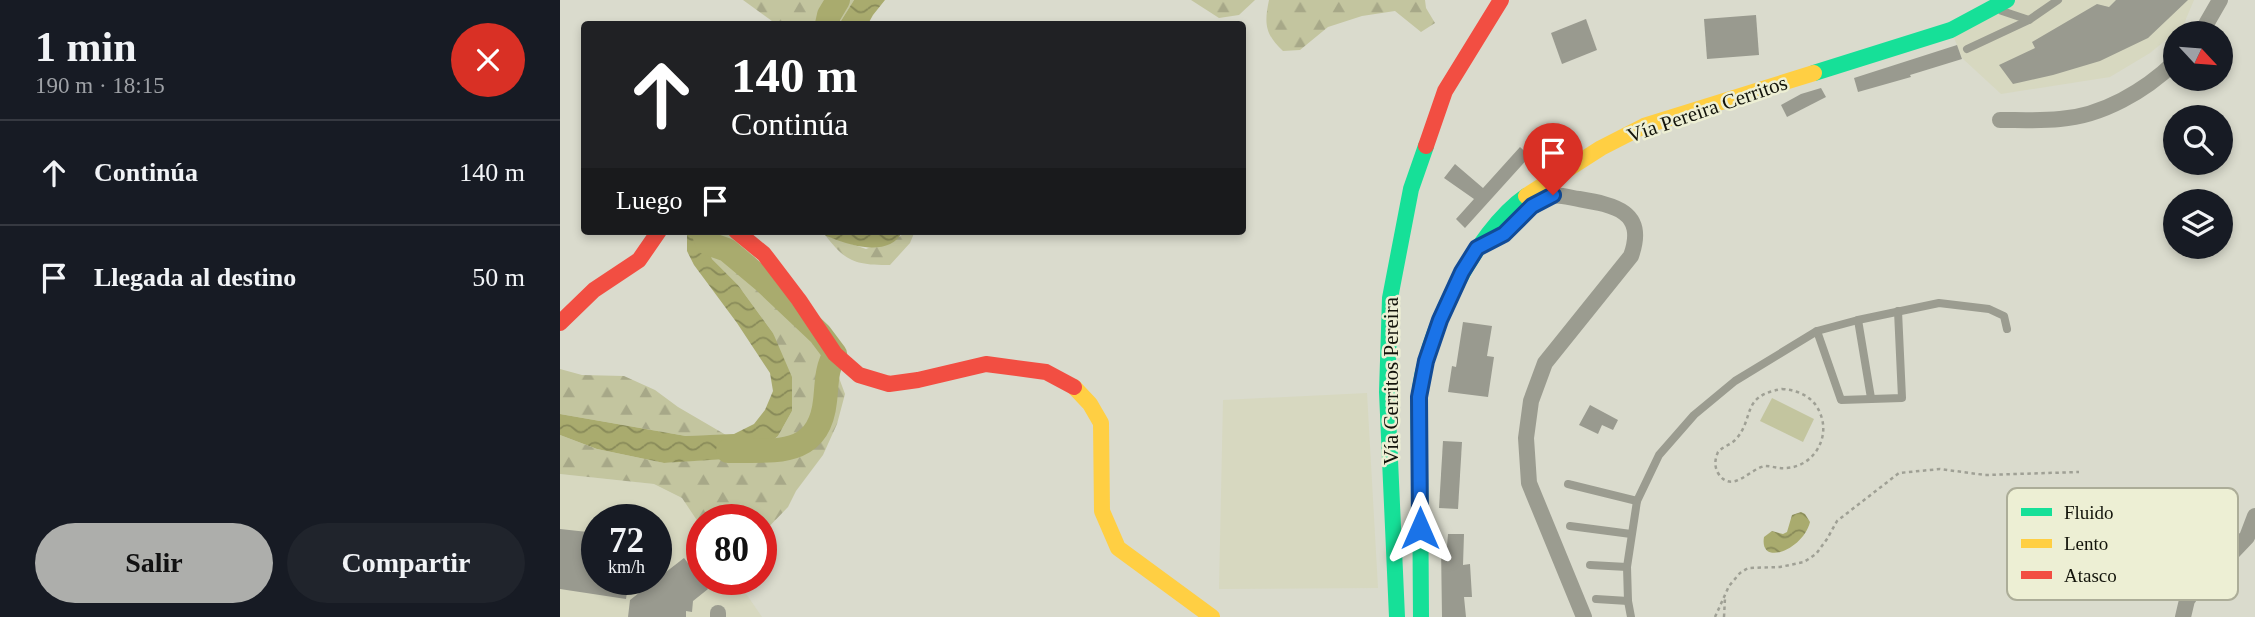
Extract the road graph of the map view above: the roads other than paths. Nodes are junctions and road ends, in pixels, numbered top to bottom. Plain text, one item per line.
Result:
1 (1501, 0) edge
2 (2007, 0) edge
3 (2058, 0) edge
4 (2220, 0) edge
5 (1992, 8) junction
6 (2029, 20) junction
7 (2208, 21) edge
8 (1967, 49) dead end
9 (2163, 71) edge
10 (2000, 120) dead end
11 (656, 235) edge
12 (741, 235) edge
13 (1477, 248) junction
14 (1898, 311) junction
15 (1858, 320) junction
16 (560, 323) edge
17 (2007, 329) dead end
18 (1817, 331) junction
19 (1871, 398) junction
20 (1568, 484) dead end
21 (1637, 500) junction
22 (2255, 516) edge
23 (1570, 526) dead end
24 (1631, 534) junction
25 (2238, 547) edge
26 (1590, 565) dead end
27 (1627, 567) junction
28 (1596, 599) dead end
29 (1628, 601) junction
30 (1212, 617) edge
31 (1396, 617) edge
32 (1421, 617) edge
33 (1584, 617) edge
34 (1631, 617) edge

1 - 31 main road, Vía Cerritos Pereira
2 - 5 main road, Vía Pereira Cerritos
3 - 6 lane
4 - 7 street
5 - 6 lane
5 - 13 main road, Vía Pereira Cerritos
6 - 8 lane
9 - 10 street
11 - 16 main road
12 - 30 main road
13 - 32 main road, Vía Pereira Cerritos
13 - 33 street
14 - 15 lane
14 - 17 lane
14 - 19 lane
15 - 18 lane
15 - 19 lane
18 - 19 lane
18 - 21 lane
20 - 21 lane
21 - 24 lane
22 - 25 street
23 - 24 lane
24 - 27 lane
26 - 27 lane
27 - 29 lane
28 - 29 lane
29 - 34 lane

